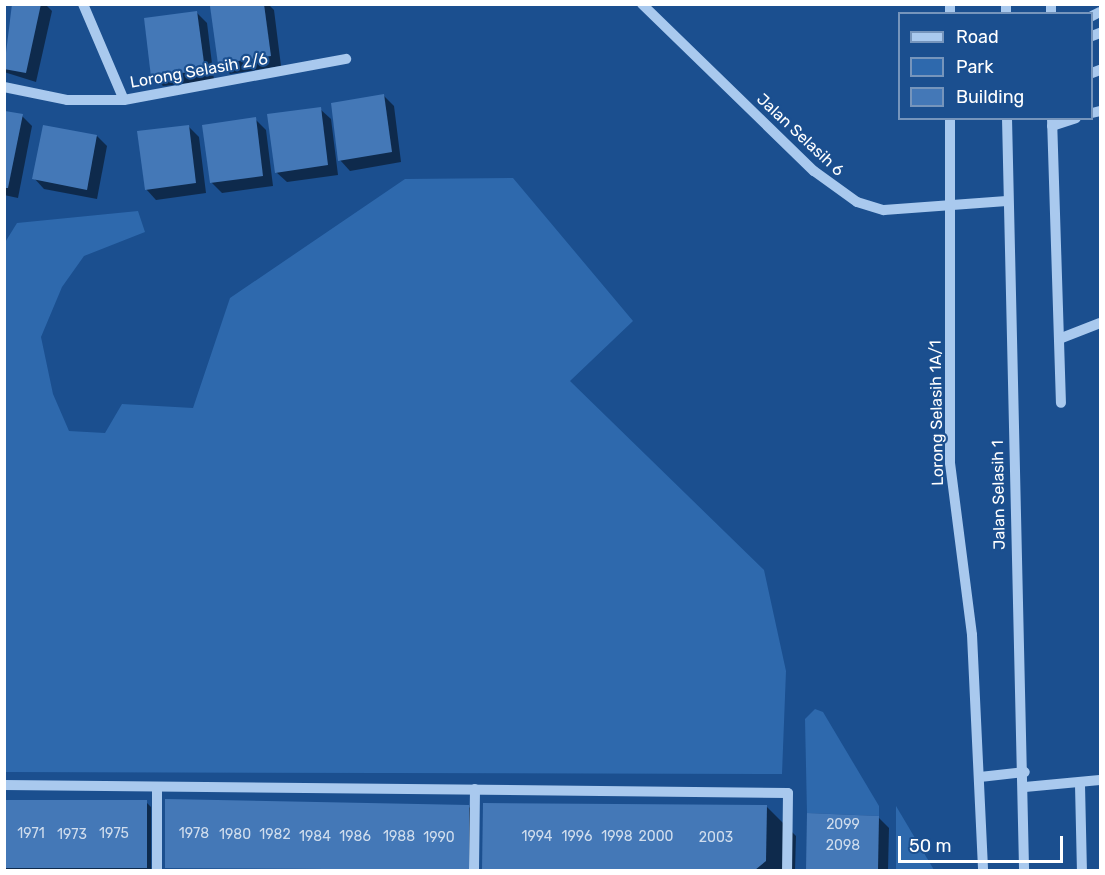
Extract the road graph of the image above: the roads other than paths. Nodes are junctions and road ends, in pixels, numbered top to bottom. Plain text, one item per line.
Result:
1 (83, 4) edge
2 (643, 5) edge
3 (346, 59) dead end
4 (4, 87) edge
5 (124, 100) junction
6 (950, 120) edge
7 (1007, 120) edge
8 (1052, 122) edge
9 (1007, 201) junction
10 (950, 208) junction
11 (1101, 323) edge
12 (1059, 339) junction
13 (1061, 403) dead end
14 (1025, 772) junction
15 (981, 777) junction
16 (1101, 780) edge
17 (4, 785) edge
18 (1080, 785) junction
19 (157, 787) junction
20 (1025, 787) junction
21 (475, 789) junction
22 (157, 870) edge
23 (474, 870) edge
24 (787, 870) edge
25 (983, 870) edge
26 (1024, 870) edge
27 (1082, 870) edge

1 - 5 street, Lorong Selasih 2/6
2 - 10 street, Jalan Selasih 6
3 - 5 street, Lorong Selasih 2/6
4 - 5 street
6 - 10 street, Lorong Selasih 1A/1
7 - 9 street, Jalan Selasih 1
8 - 12 street
9 - 10 street, Jalan Selasih 6
9 - 14 street, Jalan Selasih 1
10 - 15 street, Lorong Selasih 1A/1
11 - 12 street
12 - 13 street
14 - 15 street
14 - 20 street, Jalan Selasih 1
15 - 25 street, Lorong Selasih 1A/1
16 - 18 street
17 - 19 street
18 - 20 street
18 - 27 street
19 - 21 street
19 - 22 street
20 - 26 street, Jalan Selasih 1
21 - 23 street
21 - 24 street

